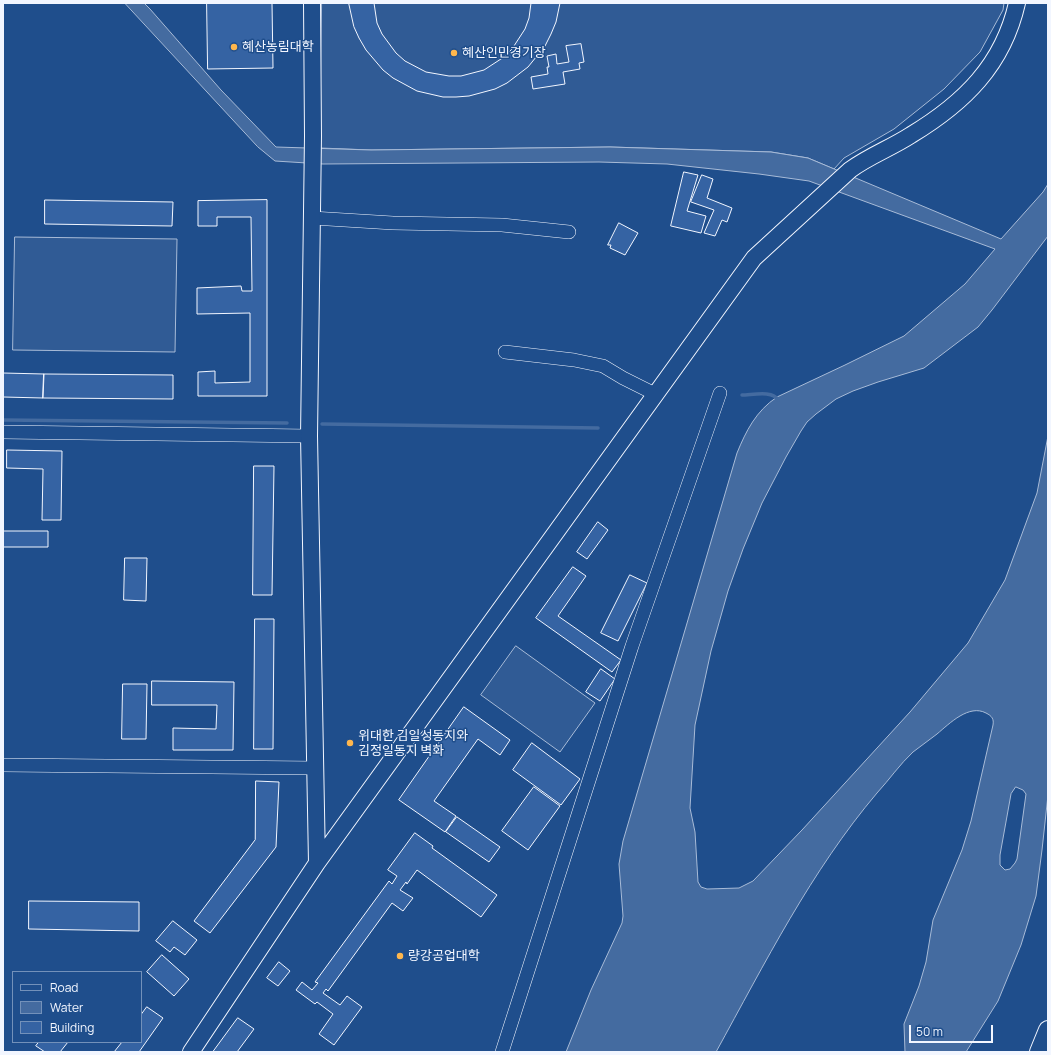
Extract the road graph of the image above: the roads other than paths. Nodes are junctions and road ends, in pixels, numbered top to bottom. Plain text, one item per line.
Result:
1 (312, 3) edge
2 (1017, 3) edge
3 (312, 218) junction
4 (570, 232) dead end
5 (505, 352) dead end
6 (720, 393) dead end
7 (655, 394) junction
8 (3, 432) edge
9 (309, 436) junction
10 (3, 765) edge
11 (315, 768) junction
12 (317, 863) junction
13 (1048, 1030) edge
14 (191, 1052) edge
15 (502, 1052) edge
16 (1039, 1052) edge

1 - 3 main road
2 - 7 main road
3 - 4 street
3 - 9 main road
5 - 7 street
6 - 15 street
7 - 12 main road
8 - 9 street
9 - 11 main road
10 - 11 street
11 - 12 main road
12 - 14 main road
13 - 16 highway

